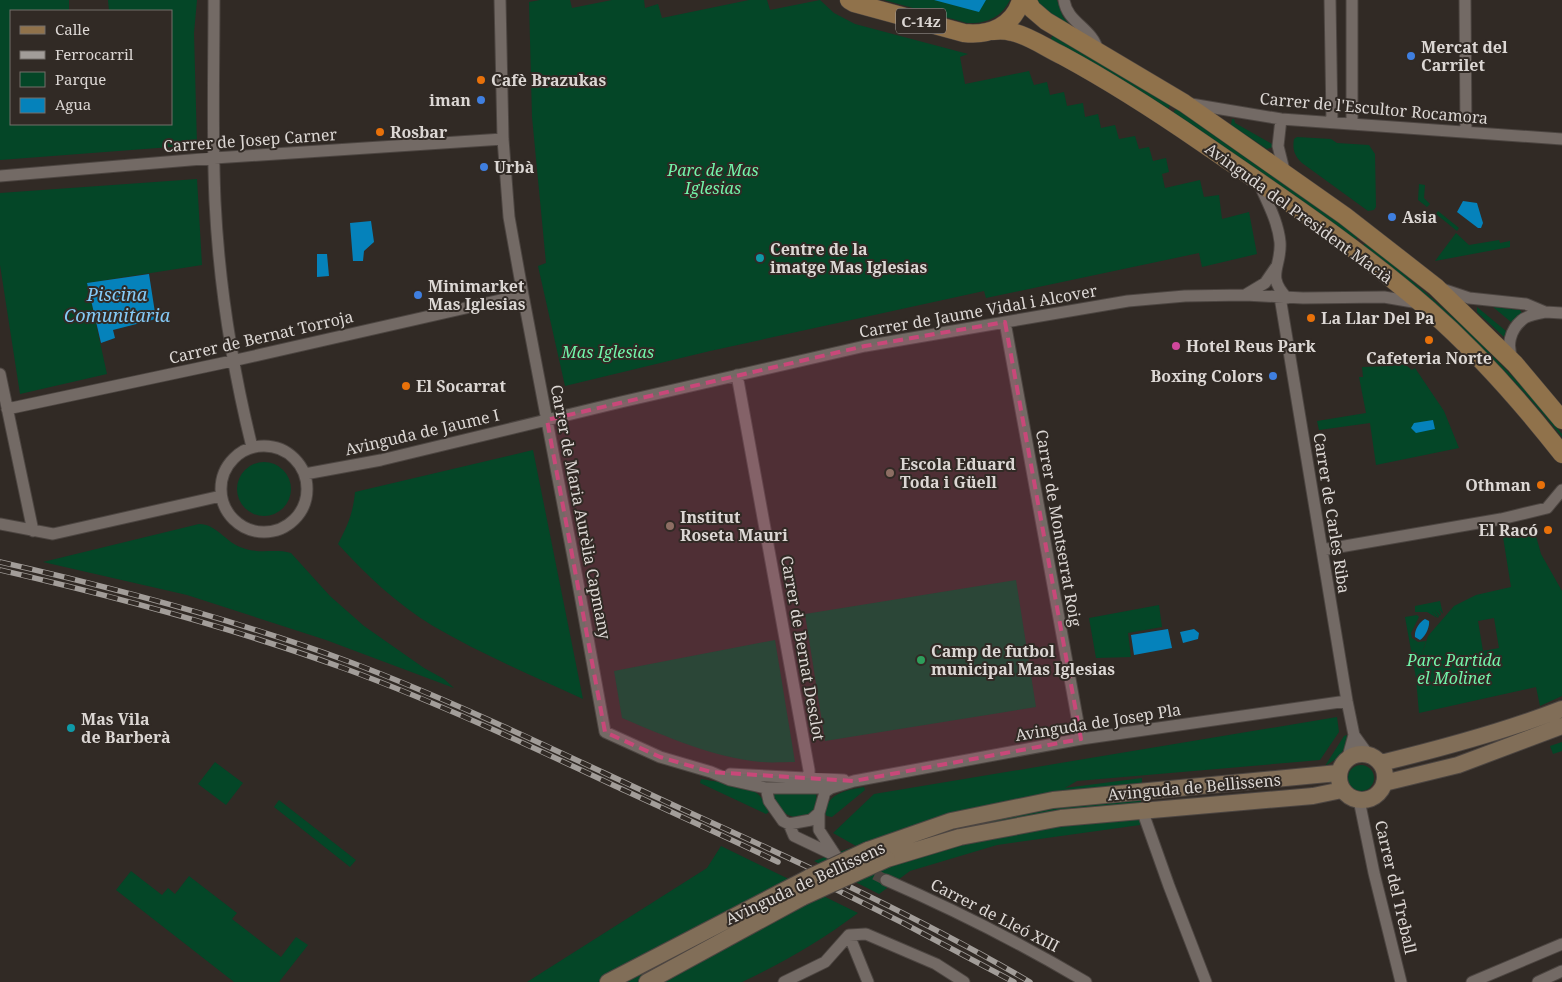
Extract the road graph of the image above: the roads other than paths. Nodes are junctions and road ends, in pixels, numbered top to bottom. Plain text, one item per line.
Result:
1 (214, 0) edge
2 (500, 0) edge
3 (849, 0) edge
4 (1021, 0) edge
5 (1027, 0) edge
6 (1064, 0) edge
7 (1330, 0) edge
8 (1352, 0) edge
9 (1465, 0) edge
10 (993, 31) junction
11 (1098, 51) junction
12 (1184, 103) junction
13 (1281, 119) junction
14 (1305, 121) junction
15 (1332, 122) junction
16 (1352, 124) junction
17 (1466, 132) junction
18 (503, 139) junction
19 (1562, 139) edge
20 (1278, 146) junction
21 (214, 158) junction
22 (1286, 174) junction
23 (0, 176) edge
24 (1258, 182) junction
25 (1276, 267) junction
26 (1436, 287) junction
27 (522, 295) junction
28 (1245, 295) junction
29 (1283, 297) junction
30 (1420, 303) junction
31 (1545, 312) junction
32 (1562, 313) edge
33 (1005, 322) junction
34 (232, 361) junction
35 (1515, 364) junction
36 (0, 374) edge
37 (737, 375) junction
38 (7, 409) junction
39 (547, 420) junction
40 (1562, 420) edge
41 (252, 447) junction
42 (1562, 454) edge
43 (305, 474) junction
44 (1562, 490) edge
45 (221, 496) junction
46 (0, 524) edge
47 (33, 531) junction
48 (1322, 550) junction
49 (1347, 701) junction
50 (1562, 709) edge
51 (1562, 726) edge
52 (605, 732) joint
53 (1354, 735) junction
54 (1081, 739) junction
55 (1367, 754) junction
56 (1348, 757) junction
57 (1381, 763) junction
58 (711, 772) junction
59 (1338, 773) junction
60 (781, 778) junction
61 (809, 779) junction
62 (854, 780) junction
63 (1384, 783) junction
64 (766, 788) junction
65 (831, 788) junction
66 (1342, 790) junction
67 (1359, 800) junction
68 (1142, 810) junction
69 (820, 813) junction
70 (789, 824) junction
71 (886, 880) tunnel mouth
72 (850, 935) junction
73 (1562, 944) edge
74 (1562, 972) edge
75 (608, 982) edge
76 (646, 982) edge
77 (784, 982) edge
78 (868, 982) edge
79 (964, 982) edge
80 (1086, 982) edge
81 (1206, 982) edge
82 (1401, 982) edge
83 (1472, 982) edge
84 (1538, 982) edge

1 - 21 street
2 - 18 street, Carrer de Maria Aurèlia Capmany
3 - 10 main road, C-14z
4 - 10 main road
5 - 11 main road, Avinguda del President Macià
6 - 11 street
7 - 15 street
8 - 16 street
9 - 17 street
10 - 24 main road, Avinguda del President Macià
11 - 12 main road, Avinguda del President Macià
12 - 13 street, Carrer de l'Escultor Rocamora
12 - 22 main road, Avinguda del President Macià
13 - 14 street, Carrer de l'Escultor Rocamora
13 - 20 street
14 - 15 street, Carrer de l'Escultor Rocamora
14 - 20 street
15 - 16 street, Carrer de l'Escultor Rocamora
16 - 17 street, Carrer de l'Escultor Rocamora
17 - 19 street, Carrer de l'Escultor Rocamora
18 - 21 street, Carrer de Josep Carner
18 - 27 street, Carrer de Maria Aurèlia Capmany
20 - 22 street
21 - 23 street, Carrer de Josep Carner
21 - 34 street
22 - 26 main road, Avinguda del President Macià
24 - 25 street, Carrer de Carles Riba
24 - 30 main road, Avinguda del President Macià
25 - 28 street
25 - 29 street, Carrer de Carles Riba
26 - 31 street
26 - 35 main road, Avinguda del President Macià
27 - 34 street, Carrer de Bernat Torroja
27 - 39 street, Carrer de Maria Aurèlia Capmany
28 - 29 street, Carrer de Jaume Vidal i Alcover
28 - 33 street, Carrer de Jaume Vidal i Alcover
29 - 30 street, Carrer de Jaume Vidal i Alcover
29 - 48 street, Carrer de Carles Riba
30 - 42 main road, Avinguda del President Macià
31 - 32 street
31 - 35 street
33 - 37 street, Carrer de Jaume Vidal i Alcover
33 - 54 street, Carrer de Montserrat Roig
34 - 38 street, Carrer de Bernat Torroja
34 - 41 street
35 - 40 main road, Avinguda del President Macià
36 - 38 street
37 - 39 street, Carrer de Jaume Vidal i Alcover
37 - 61 street, Carrer de Bernat Desclot
38 - 47 street
39 - 43 street, Avinguda de Jaume I
39 - 52 street, Carrer de Maria Aurèlia Capmany
41 - 43 street
41 - 45 street
43 - 45 street
44 - 48 street
45 - 47 street
46 - 47 street
48 - 49 street, Carrer de Carles Riba
49 - 53 street, Carrer de Carles Riba
49 - 54 street, Avinguda de Josep Pla
50 - 57 main road
51 - 63 main road
52 - 58 street, Avinguda de Josep Pla
53 - 55 street, Carrer de Carles Riba
53 - 56 street, Carrer de Carles Riba
54 - 62 street, Avinguda de Josep Pla
55 - 56 main road
55 - 57 main road
56 - 59 main road
57 - 63 main road
58 - 60 street, Avinguda de Josep Pla
58 - 64 street, Avinguda de Josep Pla
59 - 66 main road
59 - 75 main road, Avinguda de Bellissens, bridge
60 - 61 street, Avinguda de Josep Pla
60 - 64 street
61 - 62 street, Avinguda de Josep Pla
62 - 65 street, Avinguda de Josep Pla
63 - 67 main road
64 - 65 street, Avinguda de Josep Pla
64 - 70 street
65 - 69 street
66 - 67 main road
66 - 68 main road, Avinguda de Bellissens
67 - 82 street, Carrer del Treball
68 - 76 main road, Avinguda de Bellissens, bridge
68 - 81 street
69 - 70 street
69 - 70 street
71 - 80 street, Carrer de Lleó XIII
72 - 77 street
72 - 78 street
72 - 79 street
73 - 83 street
74 - 84 street

